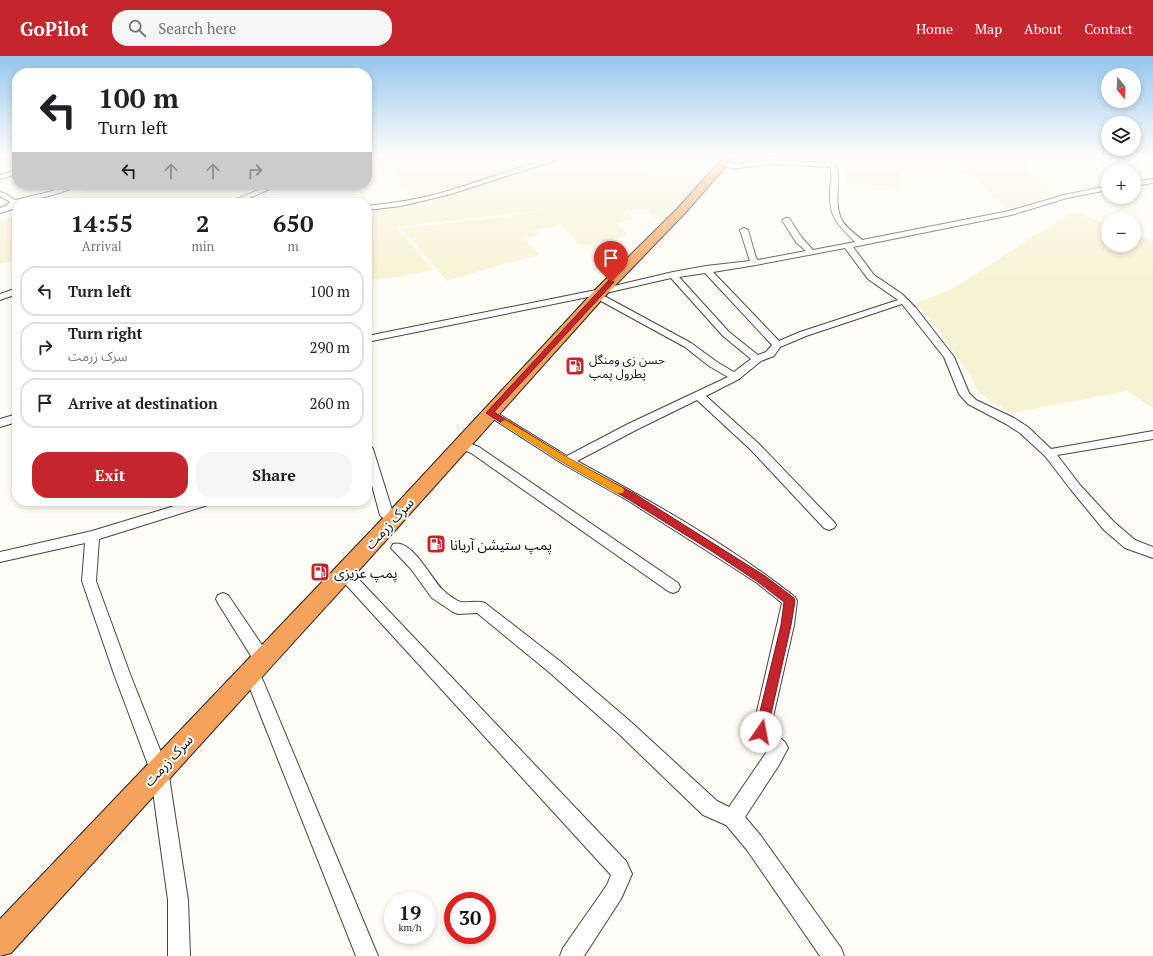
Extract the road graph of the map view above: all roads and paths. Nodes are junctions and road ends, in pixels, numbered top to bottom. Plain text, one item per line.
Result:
1 (423, 199) edge
2 (692, 199) edge
3 (834, 199) edge
4 (1056, 199) edge
5 (12, 204) edge
6 (372, 207) edge
7 (0, 211) edge
8 (786, 220) dead end
9 (744, 230) dead end
10 (860, 243) junction
11 (847, 245) junction
12 (812, 253) junction
13 (756, 263) junction
14 (706, 269) junction
15 (672, 275) junction
16 (12, 293) edge
17 (598, 295) junction
18 (0, 297) edge
19 (904, 301) junction
20 (372, 338) edge
21 (777, 344) junction
22 (756, 359) junction
23 (735, 377) junction
24 (699, 396) junction
25 (490, 413) junction
26 (12, 419) edge
27 (0, 423) edge
28 (1153, 435) edge
29 (461, 444) junction
30 (1049, 453) junction
31 (567, 461) junction
32 (372, 465) edge
33 (190, 506) edge
34 (393, 520) junction
35 (829, 525) dead end
36 (92, 536) junction
37 (398, 548) dead end
38 (1153, 553) edge
39 (1, 559) edge
40 (343, 572) junction
41 (673, 587) dead end
42 (223, 599) dead end
43 (257, 665) junction
44 (159, 770) junction
45 (733, 818) junction
46 (0, 942) edge
47 (179, 956) edge
48 (367, 956) edge
49 (571, 956) edge
50 (833, 956) edge

1 - 6 street
2 - 17 highway, سرک زرمت
3 - 10 street
4 - 10 street
5 - 7 street
8 - 12 street
9 - 13 street
10 - 11 street
11 - 12 street
11 - 19 street
12 - 13 street
13 - 14 street
14 - 15 street
14 - 21 street
15 - 17 street
15 - 22 street
16 - 18 street
17 - 20 street
17 - 23 street
17 - 25 highway, سرک زرمت
19 - 21 street
19 - 30 street
21 - 22 street
22 - 23 street
23 - 24 street
24 - 31 street
24 - 35 street
25 - 29 highway, سرک زرمت
25 - 31 street
26 - 27 street
28 - 30 street
29 - 34 highway, سرک زرمت
29 - 41 street
30 - 38 street
31 - 45 street
32 - 34 street
33 - 36 street
34 - 40 highway, سرک زرمت
36 - 39 street
36 - 44 street
37 - 45 street
40 - 43 highway, سرک زرمت
40 - 49 street
42 - 43 street
43 - 44 highway, سرک زرمت
43 - 48 street
44 - 46 highway, سرک زرمت
44 - 47 street
45 - 50 street

